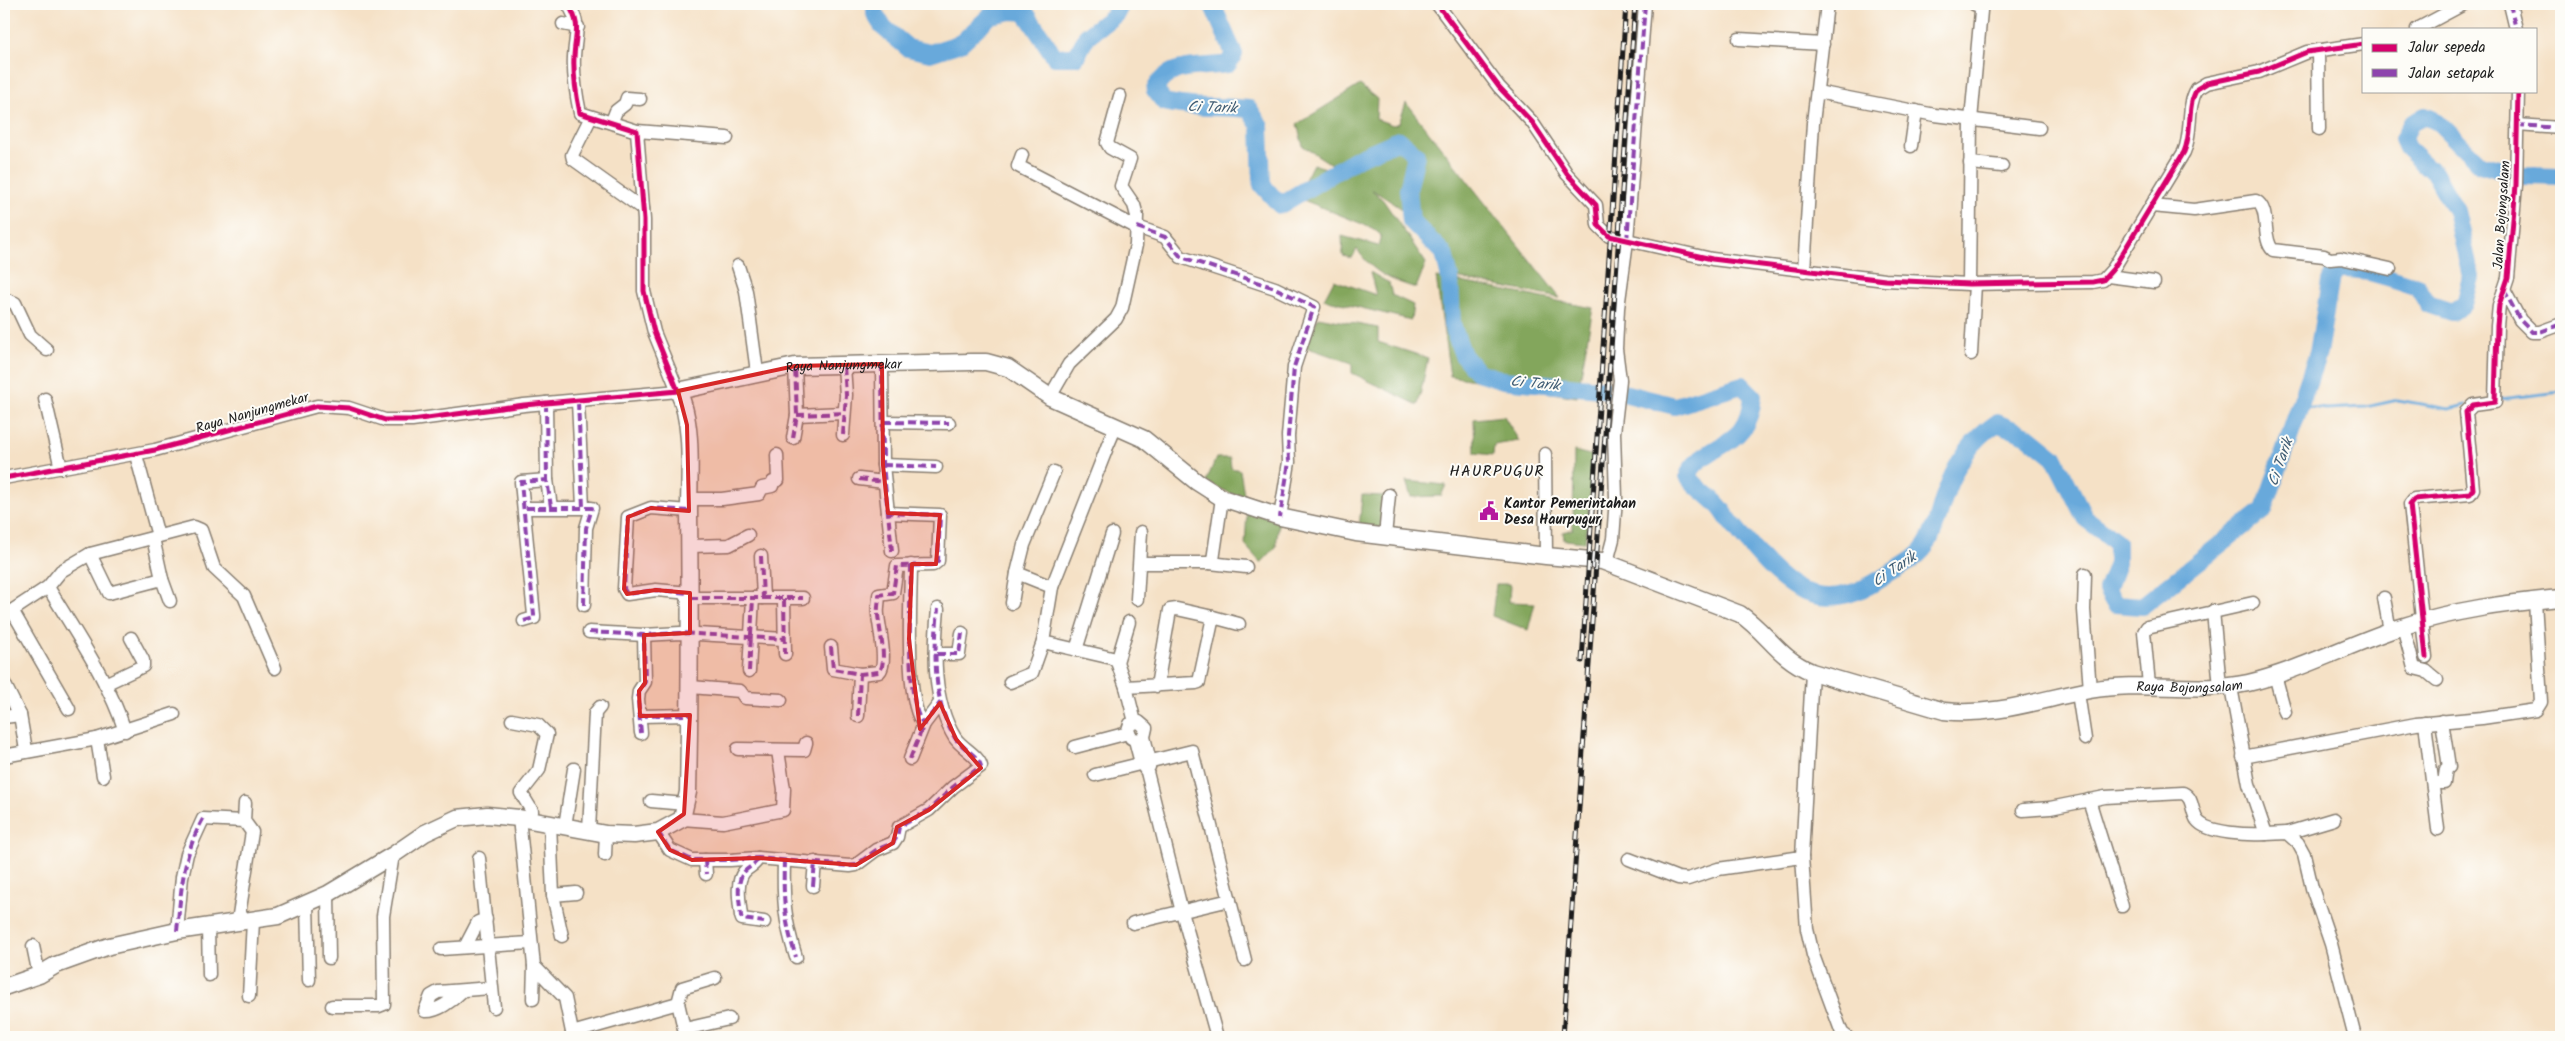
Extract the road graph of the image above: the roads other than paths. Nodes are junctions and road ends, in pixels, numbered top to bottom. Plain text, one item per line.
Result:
1 (568, 4) edge
2 (1437, 4) edge
3 (1645, 4) edge
4 (1827, 4) edge
5 (1974, 4) edge
6 (2464, 4) edge
7 (2510, 4) edge
8 (563, 24) dead end
9 (578, 27) junction
10 (2420, 28) edge
11 (2516, 28) edge
12 (1739, 39) dead end
13 (1823, 44) junction
14 (2362, 44) edge
15 (2318, 50) junction
16 (1817, 92) junction
17 (2518, 92) edge
18 (1120, 96) dead end
19 (640, 99) dead end
20 (1916, 111) junction
21 (591, 117) junction
22 (1971, 120) junction
23 (612, 121) junction
24 (2518, 125) junction
25 (2039, 128) dead end
26 (2561, 128) edge
27 (2319, 130) dead end
28 (637, 131) junction
29 (727, 138) dead end
30 (1911, 146) dead end
31 (1022, 155) dead end
32 (1970, 163) junction
33 (2002, 166) dead end
34 (2152, 206) junction
35 (643, 209) junction
36 (1137, 227) junction
37 (1627, 241) junction
38 (738, 266) dead end
39 (2390, 269) dead end
40 (1804, 271) junction
41 (2108, 276) junction
42 (2154, 282) dead end
43 (1972, 284) junction
44 (2504, 290) junction
45 (4, 299) edge
46 (2559, 325) dead end
47 (47, 350) dead end
48 (1971, 354) dead end
49 (882, 364) junction
50 (795, 366) junction
51 (844, 366) junction
52 (1008, 368) joint
53 (756, 372) junction
54 (677, 387) junction
55 (1050, 398) junction
56 (45, 399) dead end
57 (578, 402) junction
58 (546, 403) junction
59 (844, 413) junction
60 (797, 415) junction
61 (884, 422) junction
62 (949, 423) dead end
63 (1116, 426) junction
64 (843, 435) dead end
65 (793, 438) dead end
66 (1546, 454) dead end
67 (136, 455) junction
68 (777, 455) dead end
69 (883, 465) junction
70 (936, 467) dead end
71 (62, 468) junction
72 (1054, 472) dead end
73 (4, 478) edge
74 (859, 479) dead end
75 (547, 480) junction
76 (884, 482) junction
77 (1389, 495) dead end
78 (1222, 498) junction
79 (689, 505) junction
80 (551, 507) junction
81 (583, 507) junction
82 (526, 508) junction
83 (888, 513) junction
84 (1280, 517) junction
85 (1141, 532) dead end
86 (1112, 534) dead end
87 (748, 535) dead end
88 (1385, 536) junction
89 (156, 537) junction
90 (690, 546) junction
91 (892, 551) dead end
92 (90, 554) junction
93 (761, 556) dead end
94 (1546, 556) junction
95 (1607, 562) junction
96 (1210, 563) junction
97 (1140, 564) junction
98 (911, 565) junction
99 (1246, 568) dead end
100 (1016, 574) junction
101 (2085, 574) dead end
102 (162, 579) junction
103 (895, 579) junction
104 (911, 580) junction
105 (1052, 587) junction
106 (48, 588) junction
107 (690, 595) junction
108 (758, 598) junction
109 (803, 598) dead end
110 (2384, 598) dead end
111 (2561, 598) edge
112 (784, 599) junction
113 (1137, 599) dead end
114 (2535, 600) junction
115 (170, 601) dead end
116 (2253, 602) dead end
117 (1012, 603) dead end
118 (584, 605) dead end
119 (938, 609) dead end
120 (2213, 611) junction
121 (8, 614) edge
122 (1213, 617) junction
123 (524, 621) dead end
124 (2420, 621) junction
125 (1128, 622) dead end
126 (1239, 624) dead end
127 (2396, 628) junction
128 (589, 632) dead end
129 (962, 633) dead end
130 (690, 634) junction
131 (644, 635) junction
132 (752, 636) junction
133 (132, 638) dead end
134 (784, 639) junction
135 (1043, 642) junction
136 (831, 647) dead end
137 (1076, 650) junction
138 (785, 654) dead end
139 (937, 654) junction
140 (2426, 657) dead end
141 (1117, 662) junction
142 (275, 668) dead end
143 (749, 671) dead end
144 (1812, 672) junction
145 (860, 674) junction
146 (2275, 675) junction
147 (2437, 680) dead end
148 (1010, 682) dead end
149 (4, 683) edge
150 (105, 684) junction
151 (2149, 685) junction
152 (1157, 686) junction
153 (690, 687) junction
154 (1126, 687) junction
155 (2225, 687) junction
156 (2084, 692) junction
157 (781, 700) dead end
158 (940, 703) junction
159 (600, 707) dead end
160 (69, 709) dead end
161 (2285, 712) dead end
162 (174, 714) dead end
163 (20, 715) junction
164 (690, 715) junction
165 (640, 716) junction
166 (858, 716) dead end
167 (4, 718) edge
168 (512, 720) dead end
169 (2442, 721) junction
170 (2425, 723) junction
171 (924, 724) junction
172 (124, 731) junction
173 (641, 733) dead end
174 (1135, 733) junction
175 (97, 739) junction
176 (2085, 739) dead end
177 (806, 743) dead end
178 (1075, 747) dead end
179 (738, 749) dead end
180 (26, 750) junction
181 (778, 751) junction
182 (4, 756) edge
183 (2244, 757) junction
184 (910, 759) dead end
185 (1146, 765) junction
186 (574, 768) dead end
187 (1095, 775) dead end
188 (103, 776) dead end
189 (2433, 783) junction
190 (2089, 800) junction
191 (651, 801) dead end
192 (245, 803) dead end
193 (2023, 810) dead end
194 (684, 812) junction
195 (525, 818) junction
196 (2334, 819) dead end
197 (244, 820) junction
198 (558, 825) junction
199 (2438, 828) dead end
200 (588, 830) junction
201 (658, 832) junction
202 (2287, 833) junction
203 (606, 834) junction
204 (2266, 834) junction
205 (393, 855) junction
206 (605, 855) dead end
207 (1802, 857) junction
208 (479, 858) dead end
209 (758, 858) junction
210 (1628, 859) dead end
211 (705, 860) junction
212 (784, 860) junction
213 (815, 862) junction
214 (706, 874) dead end
215 (813, 886) dead end
216 (328, 894) junction
217 (576, 894) dead end
218 (554, 895) junction
219 (1230, 900) junction
220 (307, 905) junction
221 (2122, 906) dead end
222 (1182, 912) junction
223 (486, 919) junction
224 (246, 921) junction
225 (764, 922) dead end
226 (1133, 923) dead end
227 (208, 927) junction
228 (178, 930) junction
229 (562, 936) dead end
230 (530, 943) junction
231 (33, 946) dead end
232 (465, 947) junction
233 (488, 947) junction
234 (442, 949) dead end
235 (796, 957) dead end
236 (330, 958) dead end
237 (1244, 960) dead end
238 (534, 966) junction
239 (39, 975) junction
240 (209, 975) dead end
241 (715, 978) dead end
242 (309, 980) dead end
243 (4, 987) edge
244 (491, 988) junction
245 (460, 992) dead end
246 (249, 996) dead end
247 (532, 999) dead end
248 (678, 1003) junction
249 (332, 1006) dead end
250 (494, 1007) dead end
251 (729, 1019) dead end
252 (683, 1033) edge
253 (573, 1035) edge
254 (1217, 1037) edge
255 (1847, 1037) edge
256 (2355, 1037) edge

1 - 9 street
2 - 37 street
3 - 37 street
4 - 13 street
5 - 22 street
6 - 10 street
7 - 11 street
8 - 9 street
9 - 21 street
12 - 13 street
13 - 16 street
14 - 15 street
15 - 27 street
15 - 34 street
16 - 20 street
16 - 40 street
17 - 24 street, Jalan Bojongsalam
18 - 36 street
19 - 23 street
20 - 22 street
20 - 30 street
21 - 23 street
21 - 35 street
22 - 25 street
22 - 32 street
23 - 28 street
24 - 26 street
24 - 44 street, Jalan Bojongsalam
28 - 29 street
28 - 35 street
31 - 36 street
32 - 33 street
32 - 43 street
34 - 39 street
34 - 41 street
35 - 54 street
36 - 55 street
36 - 84 street
37 - 40 street
37 - 95 street
38 - 53 street
40 - 43 street
41 - 42 street
41 - 43 street
43 - 48 street
44 - 46 street
44 - 124 street, Jalan Bojongsalam
45 - 47 street
49 - 51 main road, Raya Nanjungmekar
49 - 52 main road, Raya Nanjungmekar
49 - 61 street
50 - 51 main road, Raya Nanjungmekar
50 - 53 main road, Raya Nanjungmekar
50 - 60 street
51 - 59 street
52 - 55 main road, Raya Bojongsalam
53 - 54 main road, Raya Nanjungmekar
54 - 57 street, Raya Nanjungmekar
54 - 79 main road
55 - 63 main road, Raya Bojongsalam
56 - 71 street
57 - 58 street, Raya Nanjungmekar
57 - 81 street
58 - 67 street, Raya Nanjungmekar
58 - 75 street
59 - 60 street
59 - 64 street
60 - 65 street
61 - 62 street
61 - 69 street
63 - 78 main road, Raya Bojongsalam
63 - 105 street
66 - 94 street
67 - 71 street, Raya Nanjungmekar
67 - 89 street
68 - 79 street
69 - 70 street
69 - 76 street
71 - 73 street, Raya Nanjungmekar
72 - 100 street
74 - 76 street
75 - 80 street
75 - 82 street
76 - 83 street
77 - 88 street
78 - 84 main road, Raya Bojongsalam
78 - 96 street
79 - 90 main road
79 - 107 street
80 - 81 street
80 - 82 street
81 - 118 street
82 - 123 street
83 - 91 street
83 - 98 street
84 - 88 main road, Raya Bojongsalam
85 - 97 street
86 - 137 street
87 - 90 street
88 - 94 main road, Raya Bojongsalam
89 - 92 street
89 - 102 street
89 - 142 street
90 - 107 main road
92 - 102 street
92 - 106 street
93 - 108 street
94 - 95 main road, Raya Bojongsalam
95 - 144 main road, Raya Bojongsalam
96 - 97 street
96 - 99 street
97 - 113 street
98 - 103 street
98 - 104 street
100 - 105 street
100 - 117 street
101 - 156 street
102 - 115 street
103 - 104 street
103 - 145 street
104 - 171 street
105 - 135 street
106 - 121 street
106 - 150 street
107 - 108 street
107 - 130 main road
108 - 112 street
108 - 132 street
109 - 112 street
110 - 127 street
111 - 114 main road, Raya Bojongsalam
112 - 134 street
114 - 124 main road, Raya Bojongsalam
114 - 169 street
116 - 120 street
119 - 139 street
120 - 151 street
120 - 155 street
121 - 160 street
122 - 126 street
122 - 152 street
122 - 152 street
124 - 127 main road, Raya Bojongsalam
124 - 140 street
125 - 141 street
127 - 146 main road, Raya Bojongsalam
127 - 147 street
128 - 131 street
129 - 139 street
130 - 131 street
130 - 132 street
130 - 153 main road
131 - 165 street
132 - 134 street
132 - 143 street
133 - 150 street
134 - 138 street
135 - 137 street
135 - 148 street
136 - 145 street
137 - 141 street
139 - 158 street
141 - 154 street
144 - 156 main road, Raya Bojongsalam
144 - 207 street
145 - 166 street
146 - 155 main road, Raya Bojongsalam
146 - 161 street
149 - 163 street
150 - 172 street
151 - 155 main road, Raya Bojongsalam
151 - 156 main road, Raya Bojongsalam
152 - 154 street
153 - 157 street
153 - 164 main road
154 - 174 street
155 - 183 street
156 - 176 street
158 - 171 street
158 - 213 street
159 - 200 street
162 - 172 street
163 - 167 street
163 - 180 street
164 - 165 street
164 - 194 main road
165 - 173 street
168 - 195 street
169 - 170 street
169 - 189 street
170 - 183 street
170 - 189 street
171 - 184 street
172 - 175 street
174 - 178 street
174 - 185 street
175 - 180 street
175 - 188 street
177 - 181 street
179 - 181 street
180 - 182 street
181 - 194 street
183 - 204 street
185 - 187 street
185 - 219 street
185 - 222 street
186 - 198 street
189 - 199 street
190 - 193 street
190 - 204 street
190 - 221 street
191 - 194 street
192 - 197 street
194 - 201 main road
195 - 198 main road
195 - 205 main road
195 - 230 street
196 - 202 street
197 - 224 street
197 - 228 street
198 - 200 main road
198 - 218 street
200 - 203 main road
201 - 203 main road
201 - 211 street
202 - 204 street
202 - 256 street
203 - 206 street
205 - 216 main road
205 - 249 street
207 - 210 street
207 - 255 street
208 - 223 street
209 - 211 street
209 - 212 street
209 - 225 street
211 - 214 street
212 - 213 street
212 - 235 street
213 - 215 street
216 - 220 main road
216 - 236 street
217 - 218 street
218 - 229 street
219 - 222 street
219 - 237 street
220 - 224 main road
220 - 242 street
222 - 226 street
222 - 254 street
223 - 232 street
223 - 233 street
224 - 227 main road
224 - 246 street
227 - 228 main road
227 - 240 street
228 - 239 main road
230 - 233 street
230 - 238 street
231 - 239 street
232 - 233 street
232 - 234 street
233 - 244 street
238 - 247 street
238 - 253 street
239 - 243 main road
241 - 248 street
244 - 245 street
244 - 250 street
248 - 252 street
248 - 253 street
251 - 252 street

